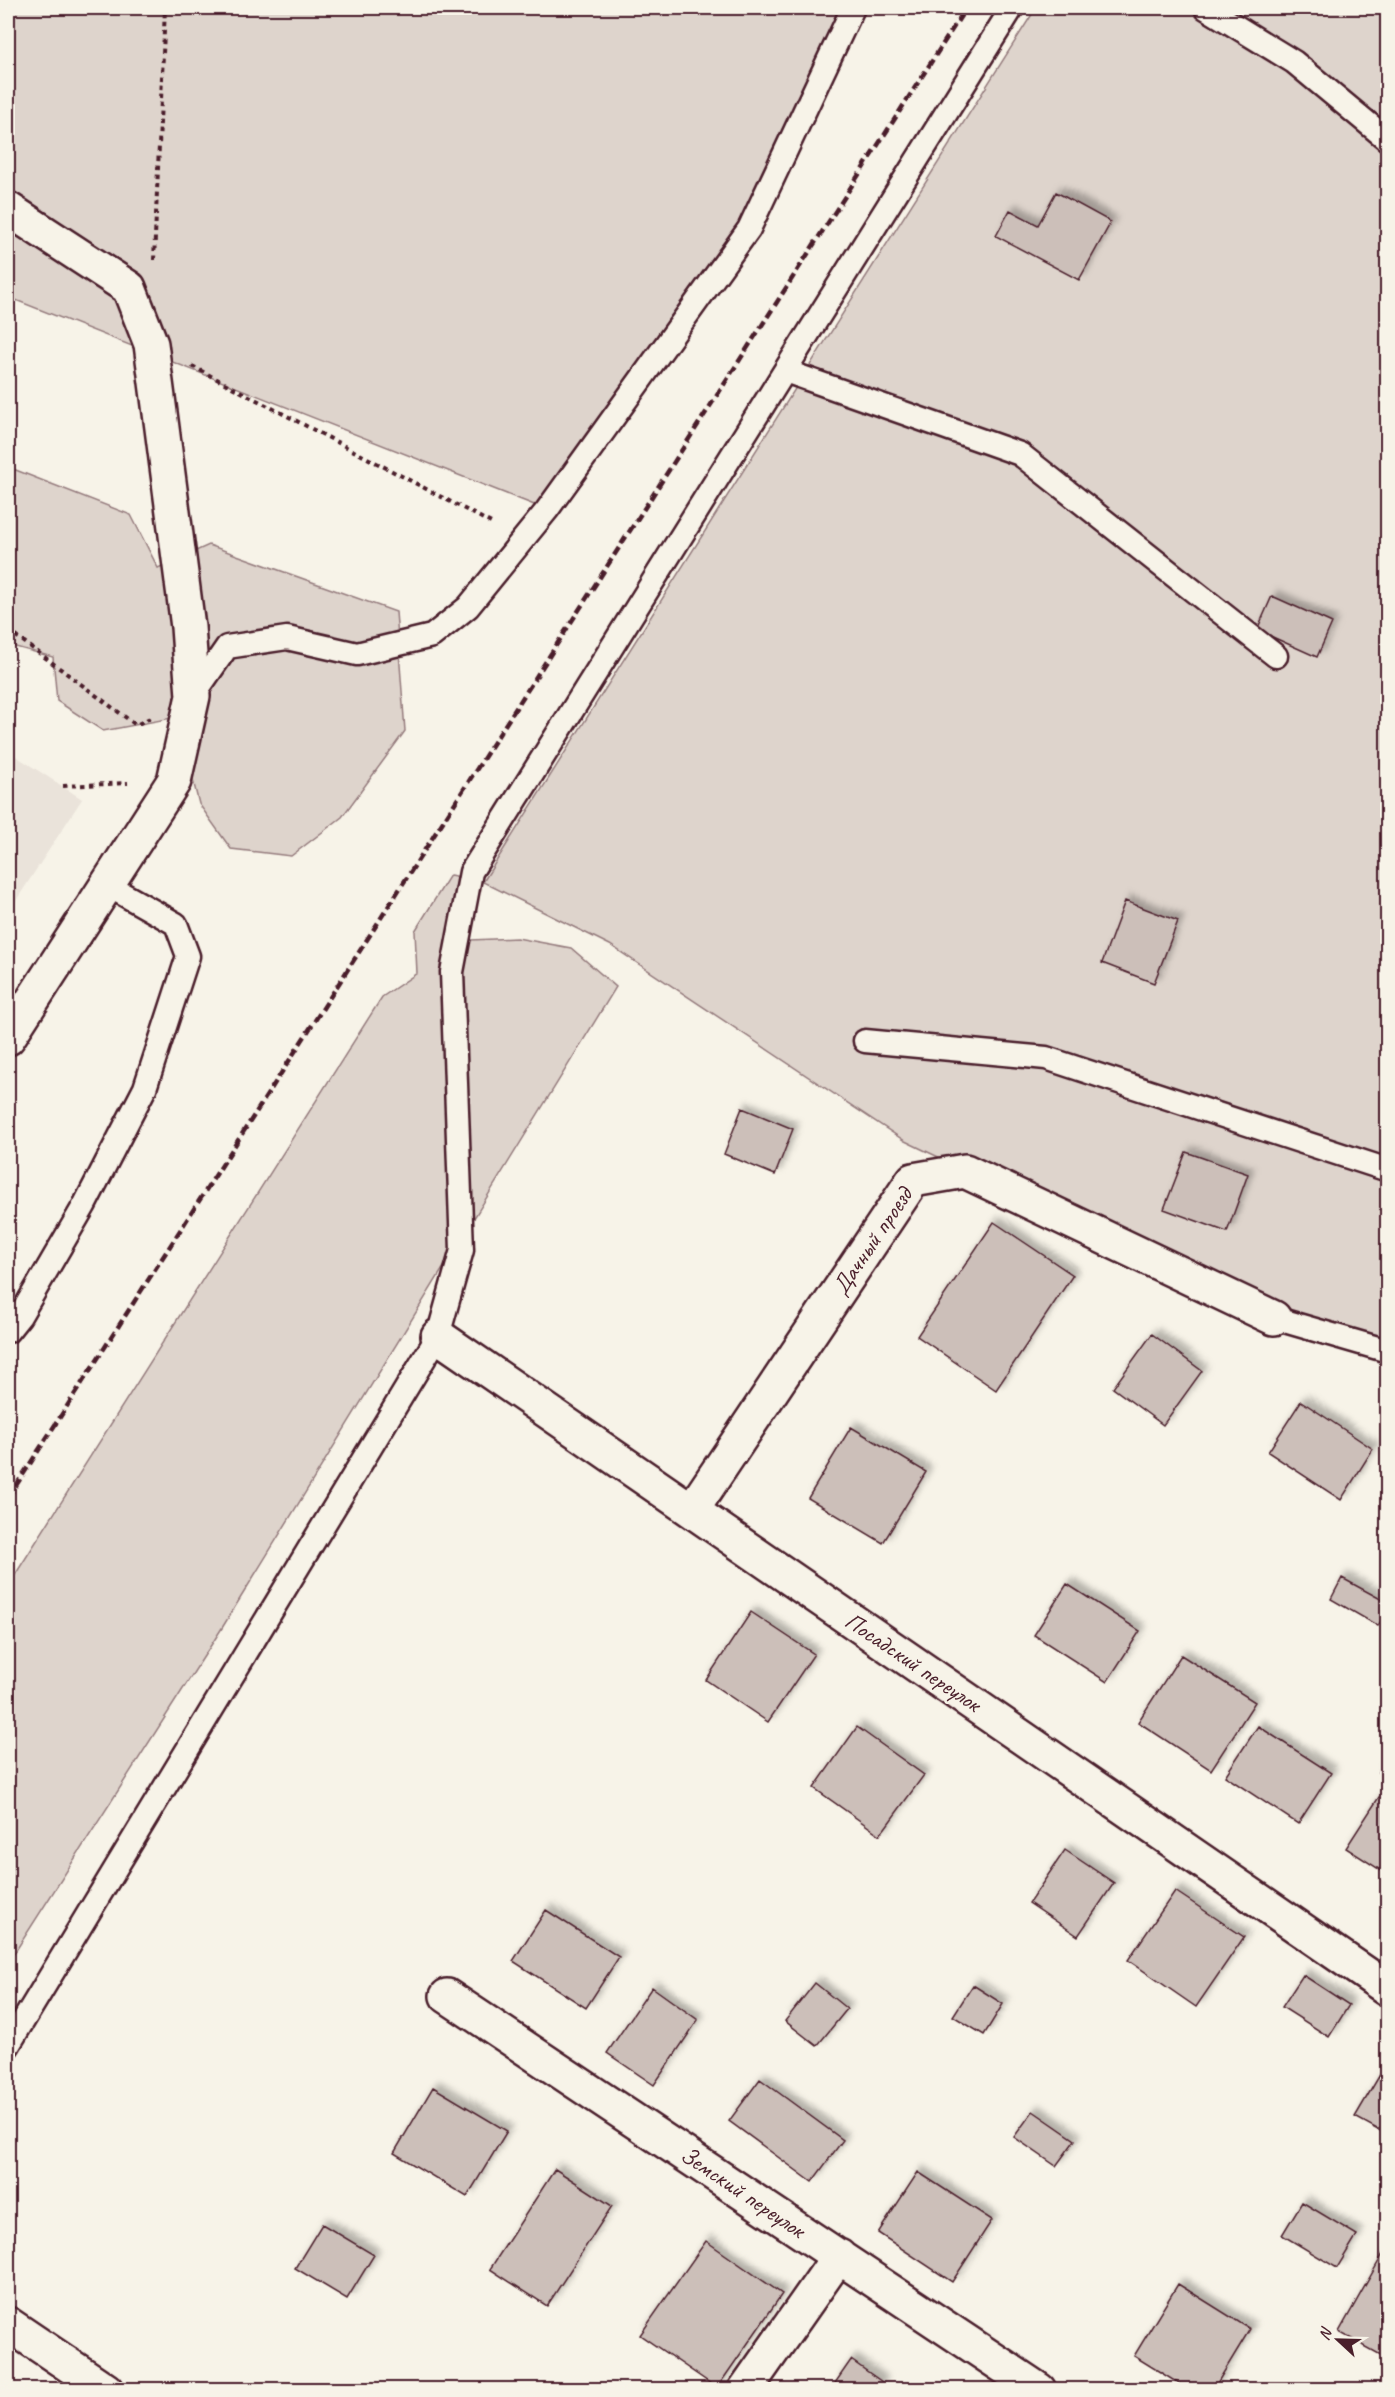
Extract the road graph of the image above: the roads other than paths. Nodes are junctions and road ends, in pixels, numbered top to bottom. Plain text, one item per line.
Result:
1 (853, 8) edge
2 (1012, 8) edge
3 (1206, 8) edge
4 (1388, 140) edge
5 (8, 209) edge
6 (785, 371) junction
7 (1276, 656) dead end
8 (193, 696) junction
9 (107, 885) junction
10 (8, 1038) edge
11 (865, 1041) dead end
12 (1388, 1170) edge
13 (1274, 1318) joint
14 (8, 1331) edge
15 (438, 1336) junction
16 (1388, 1351) edge
17 (692, 1510) junction
18 (1388, 1989) edge
19 (447, 1995) dead end
20 (8, 2046) edge
21 (839, 2256) junction
22 (8, 2324) edge
23 (106, 2390) edge
24 (745, 2390) edge
25 (1039, 2390) edge

1 - 8 lane
2 - 6 lane
3 - 4 lane
5 - 8 street
6 - 7 lane
6 - 15 lane
8 - 9 street
9 - 10 street
9 - 14 lane
11 - 12 lane
13 - 16 lane
13 - 17 street, Дачный проезд
15 - 17 street, Посадский переулок
15 - 20 lane
17 - 18 street, Посадский переулок
19 - 21 street, Земский переулок
21 - 24 street
21 - 25 street, Земский переулок
22 - 23 street

